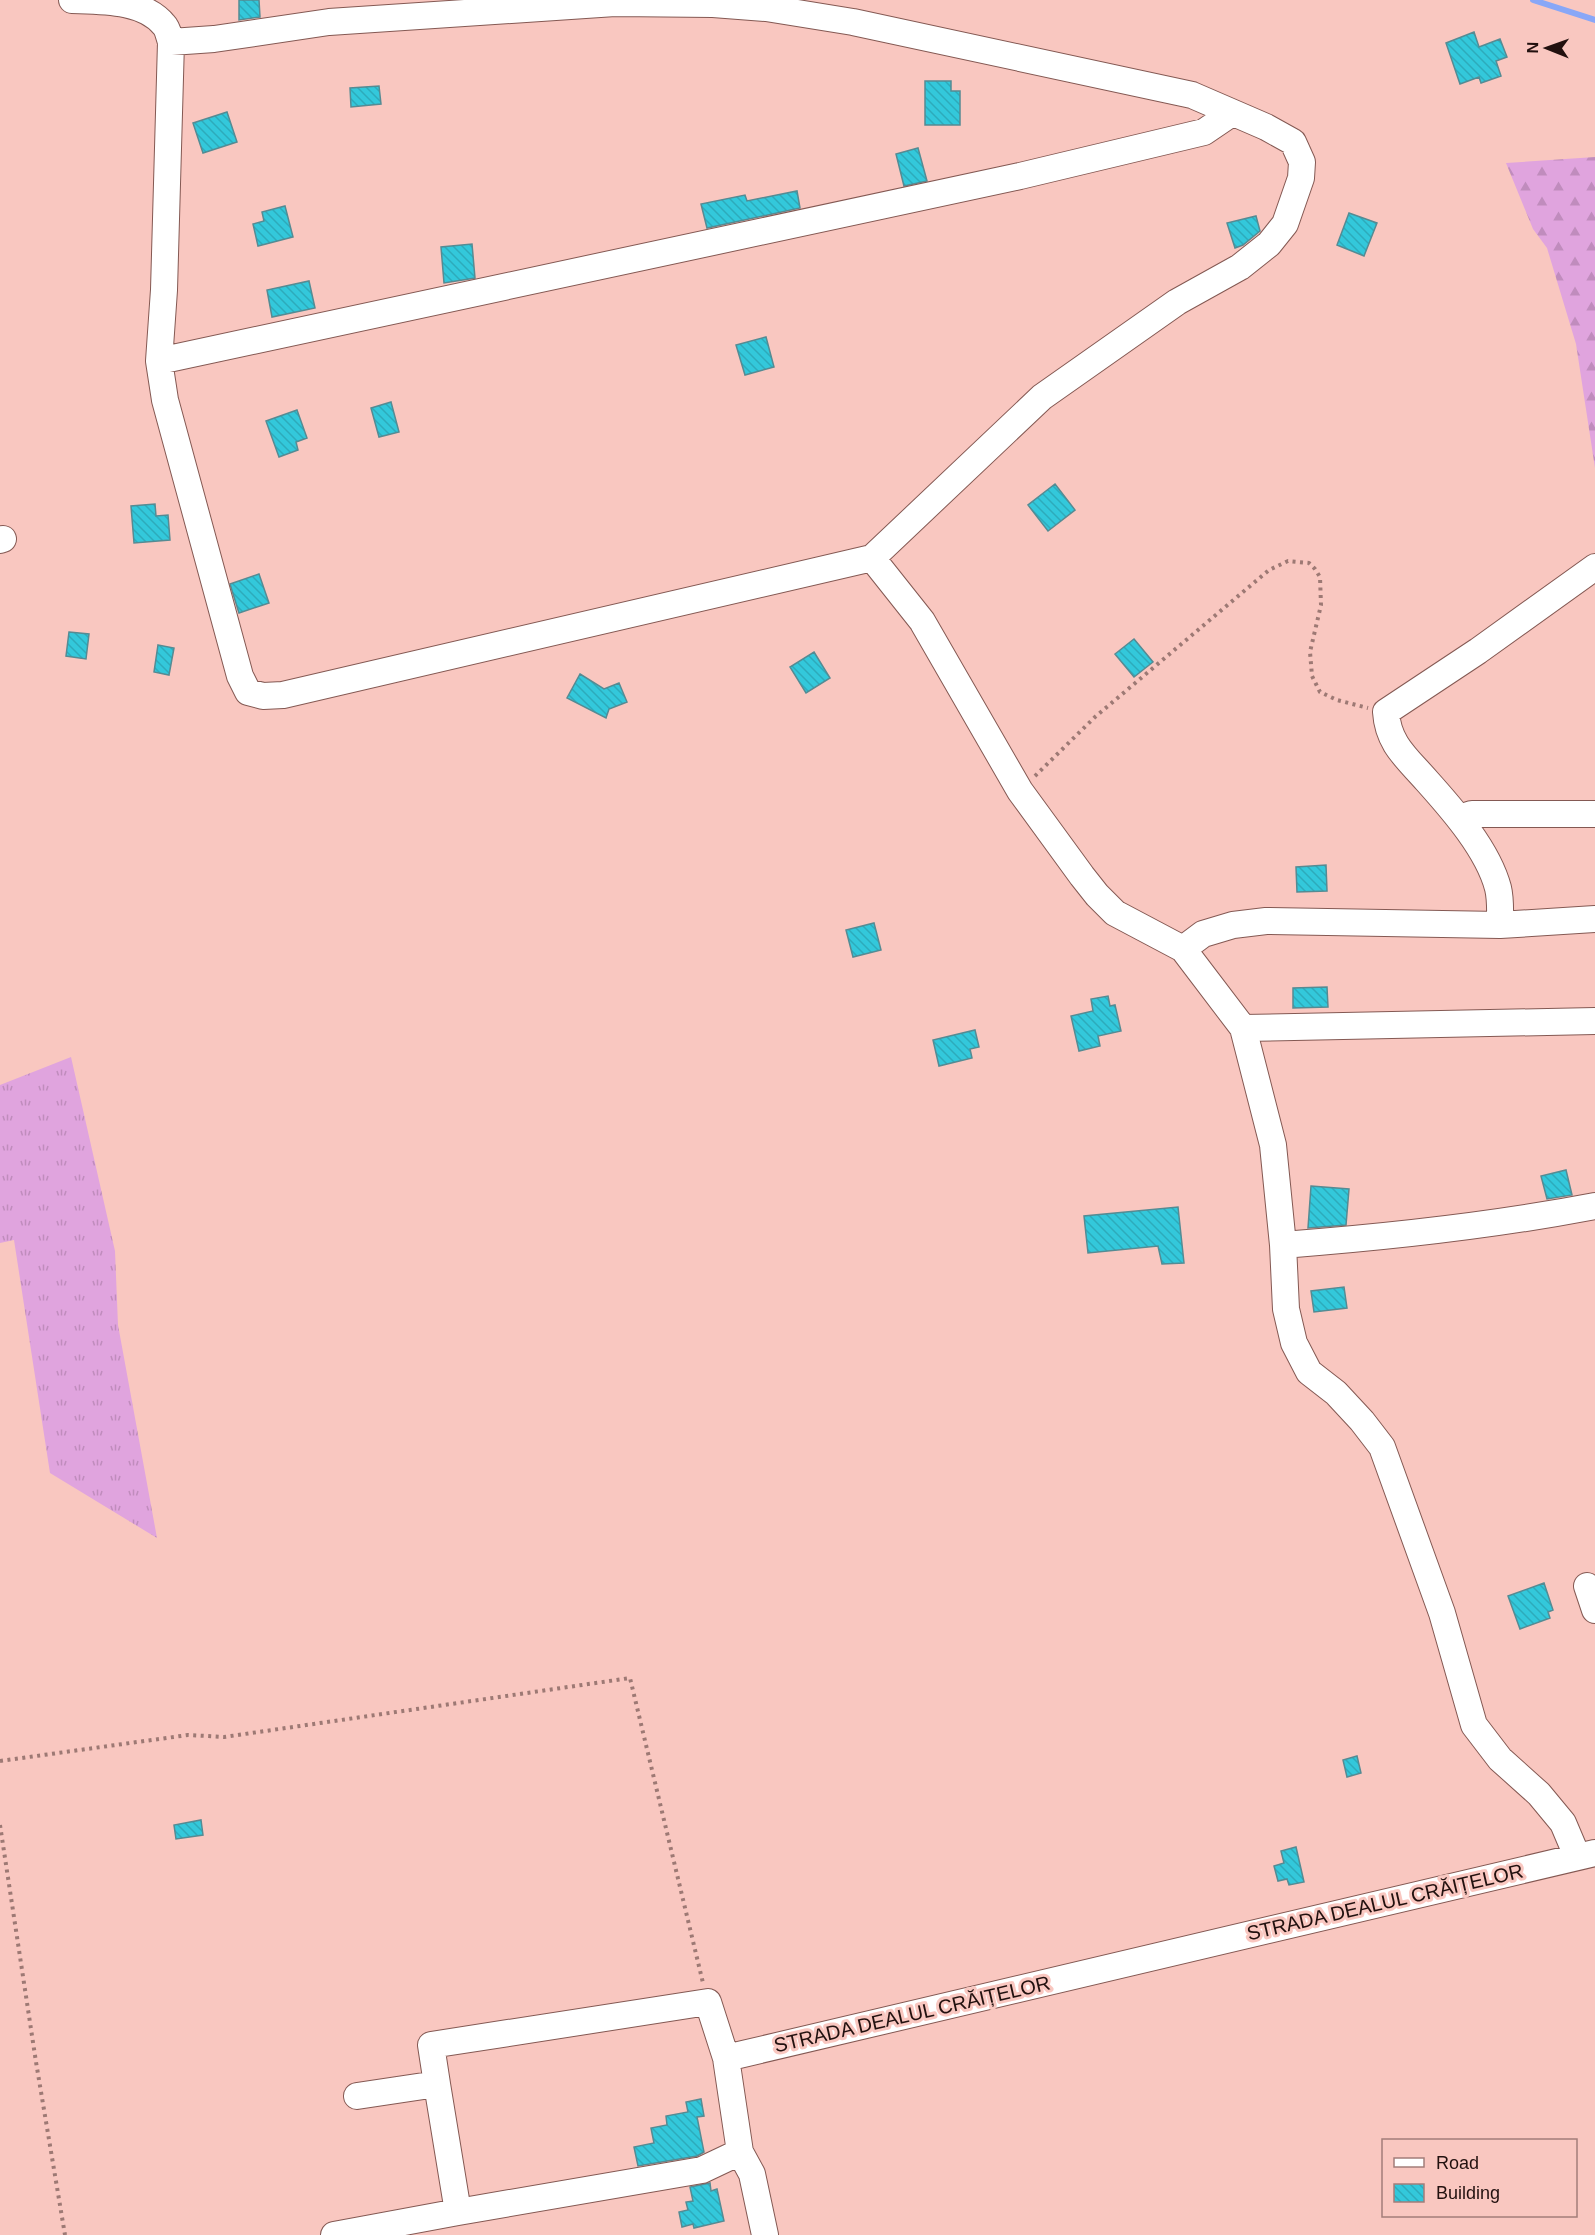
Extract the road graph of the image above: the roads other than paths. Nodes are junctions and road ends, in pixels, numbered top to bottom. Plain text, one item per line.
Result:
1 (72, 0) edge
2 (171, 42) junction
3 (1232, 113) junction
4 (159, 361) junction
5 (872, 558) junction
6 (1595, 567) edge
7 (1595, 814) edge
8 (1459, 818) junction
9 (1595, 919) edge
10 (1500, 925) junction
11 (1182, 949) junction
12 (1595, 1021) edge
13 (1243, 1028) junction
14 (1595, 1206) edge
15 (1283, 1245) junction
16 (1587, 1586) dead end
17 (1595, 1610) edge
18 (1586, 1855) edge
19 (726, 2058) junction
20 (437, 2084) junction
21 (357, 2096) dead end
22 (740, 2152) junction
23 (458, 2212) junction
24 (334, 2235) edge
25 (765, 2235) edge

1 - 2 street
2 - 3 street
2 - 4 street
3 - 4 street
3 - 5 street
4 - 5 street
5 - 11 street
6 - 8 street
7 - 8 street
8 - 10 street
9 - 10 street
10 - 11 street
11 - 13 street
12 - 13 street
13 - 15 street
14 - 15 street
15 - 18 street
16 - 17 street
18 - 19 street, STRADA DEALUL CRĂIȚELOR
19 - 20 street
19 - 22 street
20 - 21 street
20 - 23 street
22 - 23 street
22 - 25 street
23 - 24 street

